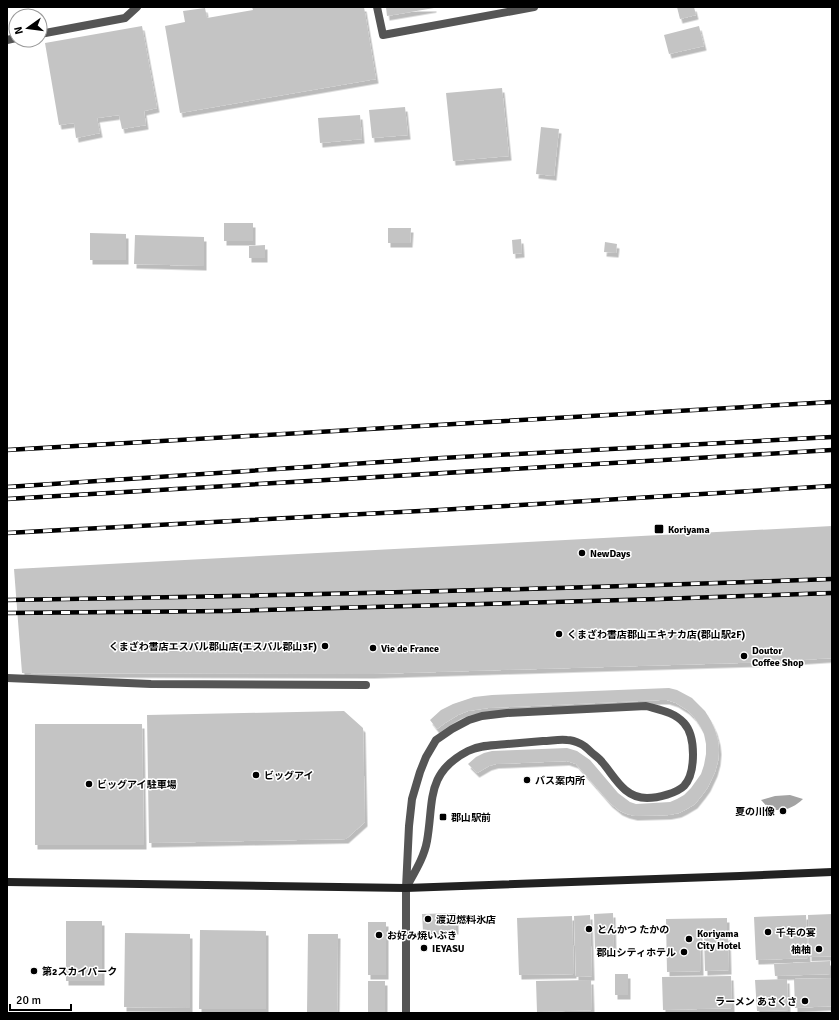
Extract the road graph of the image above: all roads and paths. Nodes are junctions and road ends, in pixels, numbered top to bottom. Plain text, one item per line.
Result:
1 (137, 7) edge
2 (377, 7) edge
3 (534, 7) edge
4 (48, 32) edge
5 (7, 678) edge
6 (366, 685) dead end
7 (832, 872) edge
8 (7, 882) edge
9 (406, 888) junction
10 (406, 1013) edge

1 - 4 street
2 - 3 street
5 - 6 street
7 - 9 street
8 - 9 street
9 - 9 street
9 - 10 street

